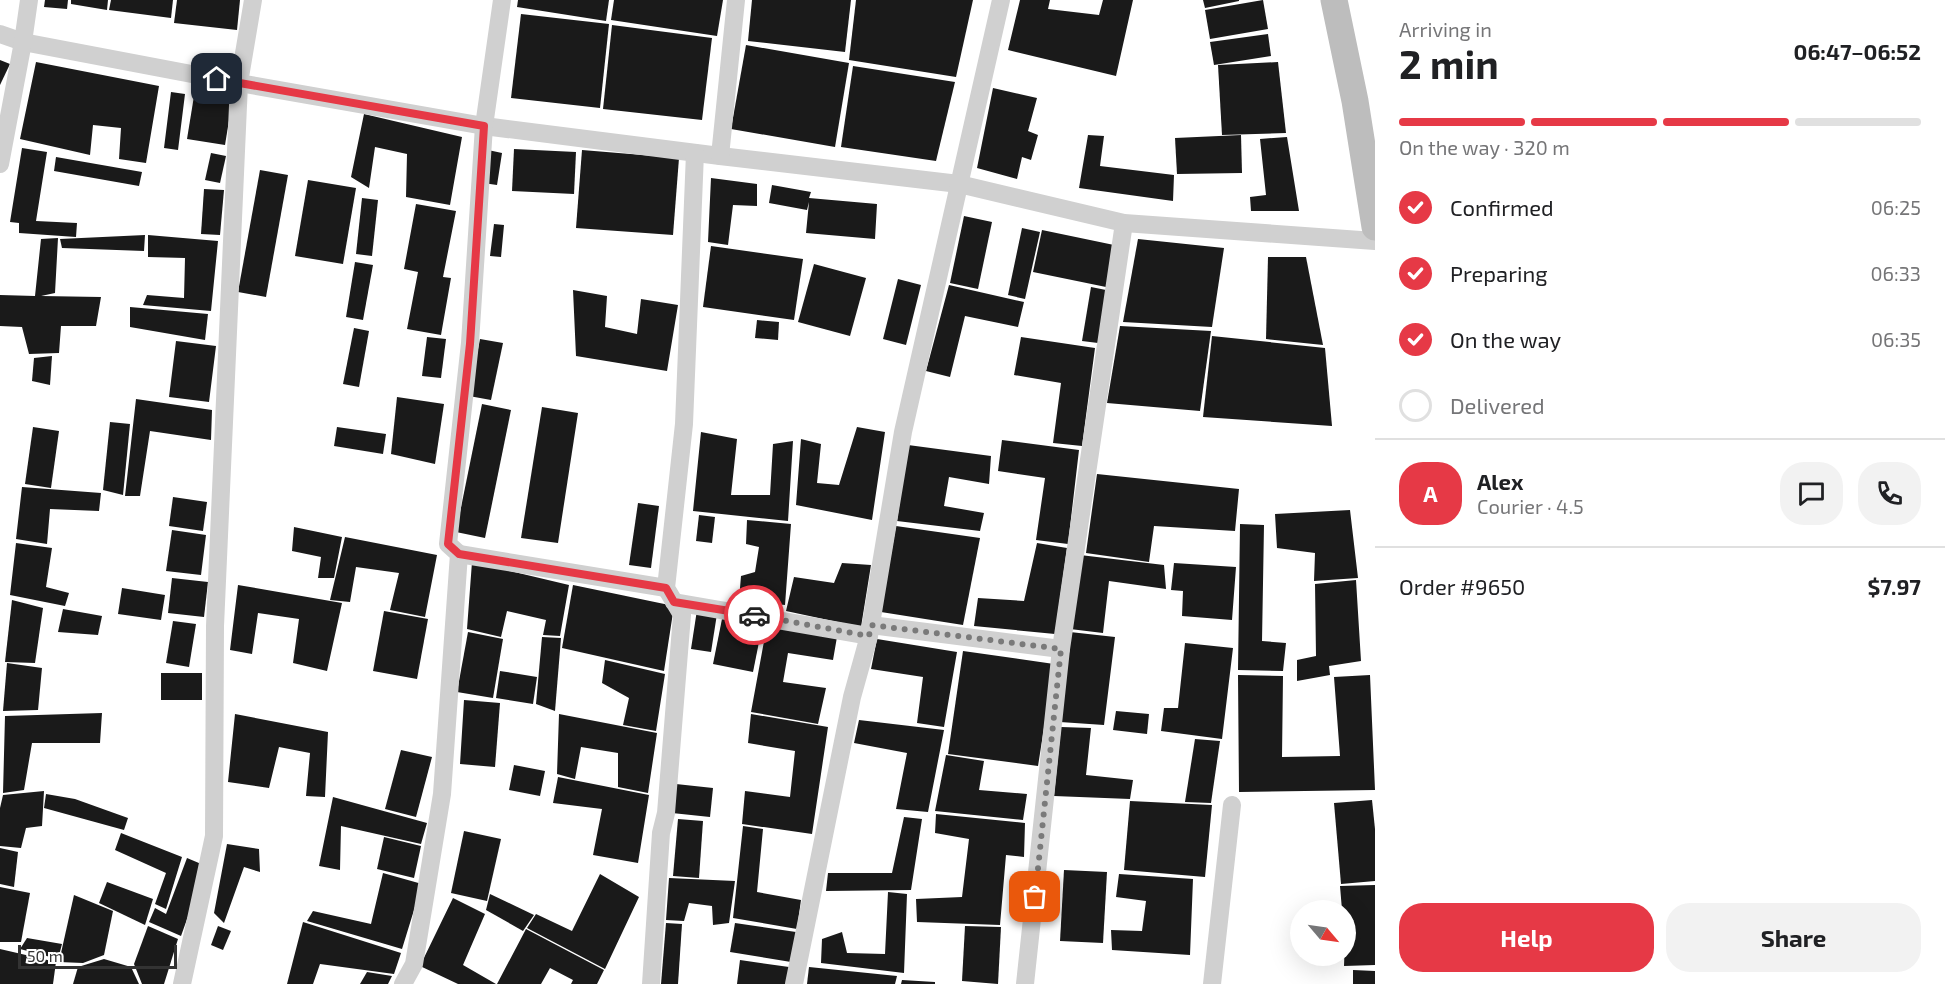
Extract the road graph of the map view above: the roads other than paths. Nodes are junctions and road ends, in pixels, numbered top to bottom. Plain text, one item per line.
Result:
1 (29, 0) edge
2 (253, 0) edge
3 (502, 0) edge
4 (736, 0) edge
5 (1001, 0) edge
6 (1334, 0) edge
7 (0, 34) edge
8 (23, 42) junction
9 (239, 83) junction
10 (484, 126) junction
11 (695, 153) junction
12 (720, 156) junction
13 (0, 164) edge
14 (958, 184) junction
15 (1124, 223) junction
16 (1375, 227) edge
17 (1375, 241) edge
18 (459, 554) junction
19 (670, 595) junction
20 (870, 630) junction
21 (1061, 649) junction
22 (1232, 805) dead end
23 (182, 984) edge
24 (403, 984) edge
25 (651, 984) edge
26 (794, 984) edge
27 (1025, 984) edge
28 (1212, 984) edge

1 - 8 street
2 - 9 street
3 - 10 street
4 - 12 street
5 - 14 street
6 - 16 main road
7 - 8 street
8 - 9 street
8 - 13 street
9 - 10 street
9 - 23 street
10 - 11 street
10 - 18 street
11 - 12 street
11 - 19 street
12 - 14 street
14 - 15 street
14 - 20 street
15 - 17 street
15 - 21 street
18 - 19 street
18 - 24 street
19 - 20 street
19 - 25 street
20 - 21 street
20 - 26 street
21 - 27 street
22 - 28 street

